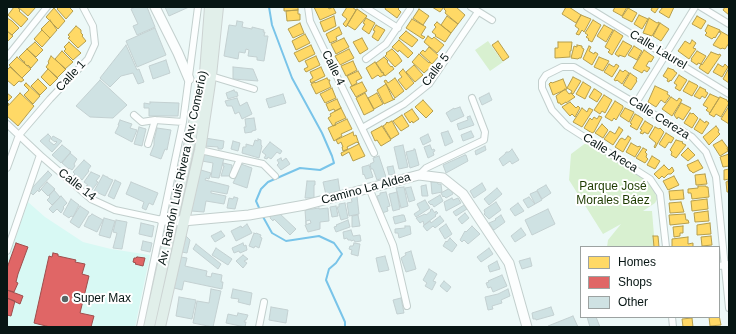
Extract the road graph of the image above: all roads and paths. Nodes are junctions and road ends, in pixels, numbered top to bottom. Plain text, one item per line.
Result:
1 (47, 7) edge
2 (83, 7) edge
3 (155, 7) edge
4 (198, 7) edge
5 (210, 7) edge
6 (218, 7) edge
7 (308, 7) edge
8 (365, 7) edge
9 (471, 7) edge
10 (587, 7) edge
11 (695, 7) edge
12 (701, 7) edge
13 (410, 9) dead end
14 (478, 12) junction
15 (492, 20) dead end
16 (729, 24) edge
17 (398, 28) junction
18 (666, 55) junction
19 (7, 57) edge
20 (366, 60) dead end
21 (554, 71) joint
22 (211, 76) junction
23 (189, 79) junction
24 (254, 89) dead end
25 (729, 94) edge
26 (472, 98) dead end
27 (636, 103) junction
28 (134, 115) dead end
29 (155, 120) junction
30 (183, 122) junction
31 (7, 124) edge
32 (362, 128) junction
33 (19, 135) junction
34 (148, 144) dead end
35 (200, 150) junction
36 (374, 153) dead end
37 (40, 155) junction
38 (240, 159) junction
39 (7, 168) edge
40 (233, 175) dead end
41 (419, 175) junction
42 (275, 176) dead end
43 (369, 188) junction
44 (167, 220) junction
45 (183, 221) junction
46 (666, 246) edge
47 (7, 251) edge
48 (724, 265) edge
49 (264, 302) dead end
50 (407, 306) dead end
51 (729, 308) edge
52 (140, 327) edge
53 (149, 327) edge
54 (160, 327) edge
55 (259, 327) edge
56 (527, 327) edge

1 - 19 street
2 - 33 street, Calle 1
3 - 23 street
4 - 23 street
5 - 44 main road, Av. Ramón Luis Rivera (Av. Comerío)
6 - 22 main road, Av. Ramón Luis Rivera (Av. Comerío)
7 - 32 street, Calle 4
8 - 17 street
9 - 14 street
10 - 18 street, Calle Laurel
11 - 18 street
12 - 16 street
13 - 17 street
14 - 15 street
14 - 32 street, Calle 5
17 - 20 street
18 - 25 street, Calle Laurel
18 - 27 street
21 - 27 street, Calle Cereza
21 - 46 street, Calle Areca
22 - 24 street
22 - 35 main road, Av. Ramón Luis Rivera (Av. Comerío)
23 - 30 street
26 - 41 street
27 - 48 street, Calle Cereza
28 - 29 street
29 - 30 street
29 - 34 street
30 - 44 street
31 - 33 street, Calle 14
32 - 36 street, Calle 4
33 - 37 street, Calle 14
33 - 39 street
35 - 38 street
35 - 45 main road, Av. Ramón Luis Rivera (Av. Comerío)
37 - 44 street, Calle 14
37 - 47 street
38 - 40 street
38 - 42 street
41 - 43 street, Camino La Aldea
41 - 56 street, Camino La Aldea
43 - 45 street, Camino La Aldea
43 - 50 street
44 - 45 street, Camino La Aldea
44 - 52 street
44 - 53 main road, Av. Ramón Luis Rivera (Av. Comerío)
45 - 54 main road, Av. Ramón Luis Rivera (Av. Comerío)
48 - 51 street, Calle Cereza
49 - 55 street

